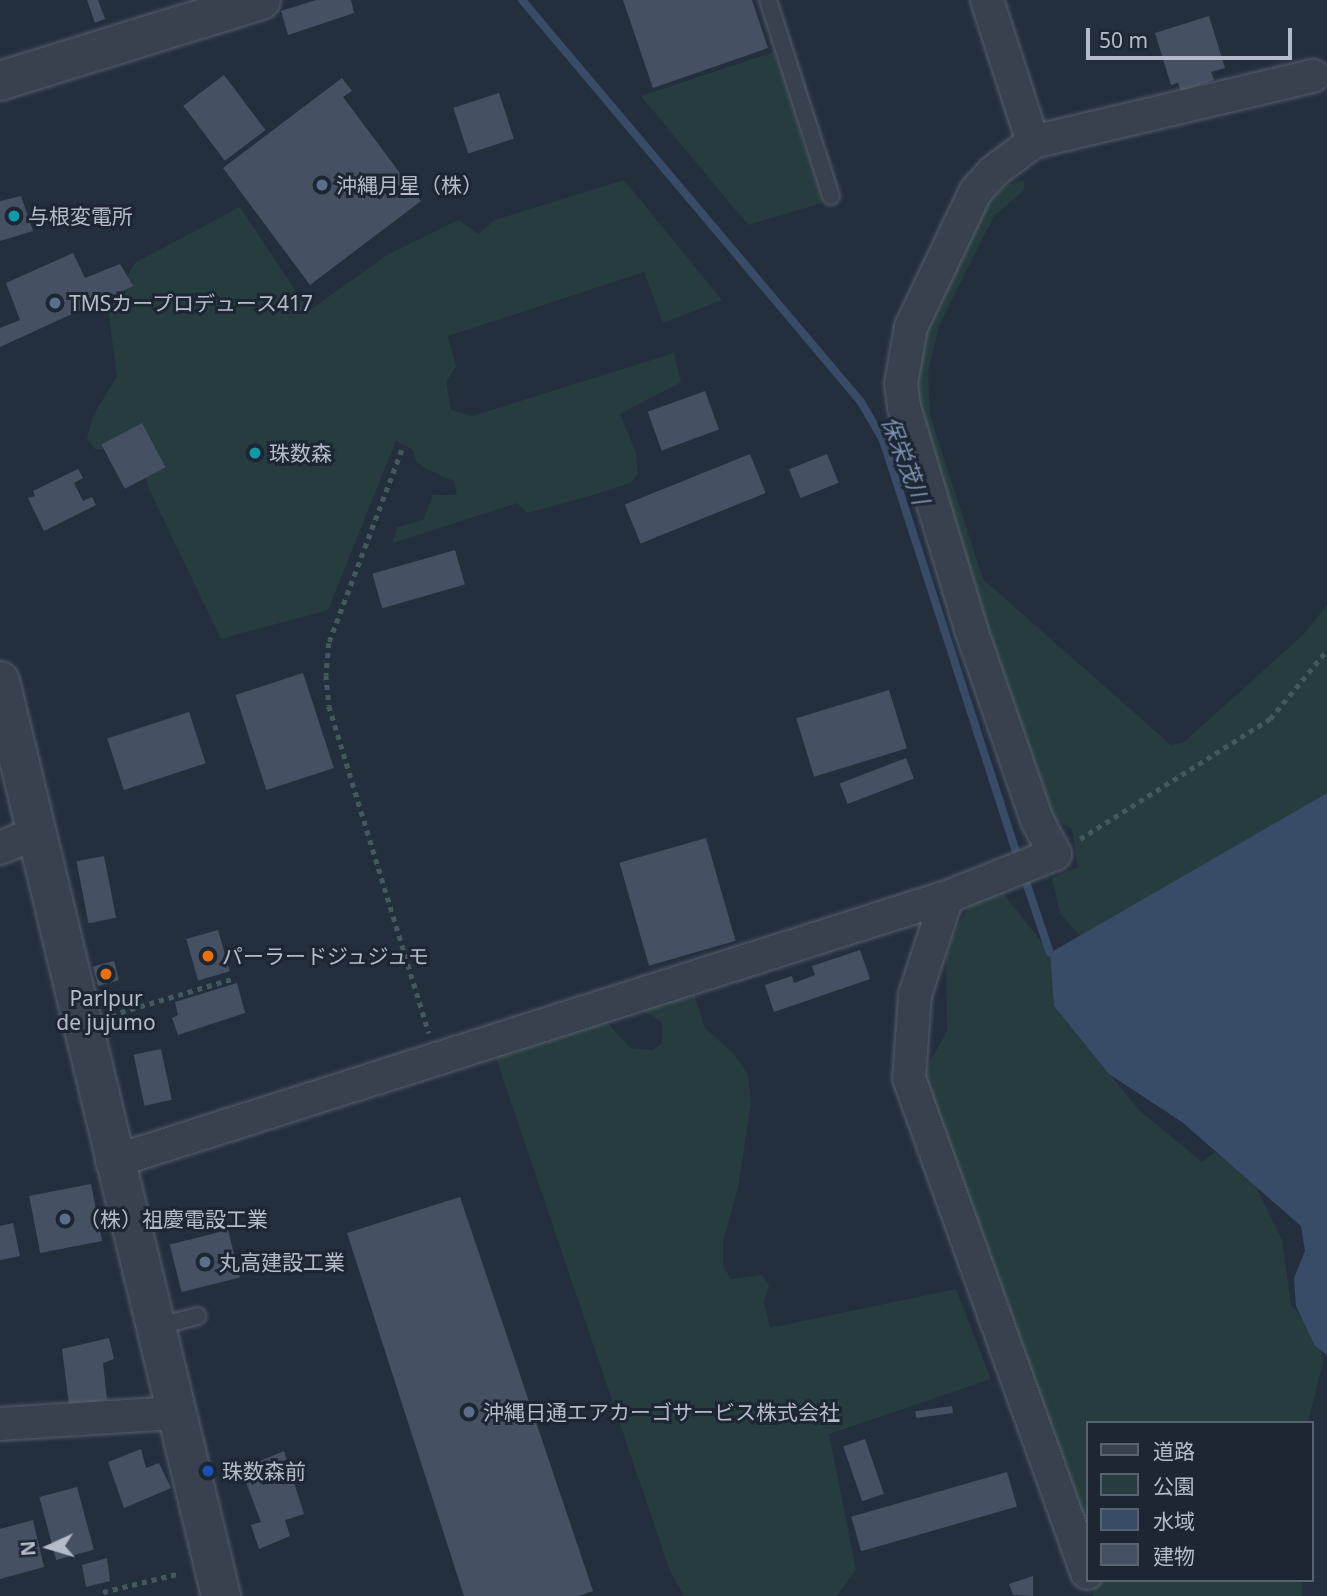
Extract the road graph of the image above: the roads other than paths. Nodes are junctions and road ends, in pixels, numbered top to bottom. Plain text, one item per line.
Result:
1 (261, 0) edge
2 (768, 0) edge
3 (987, 0) edge
4 (1313, 76) dead end
5 (0, 81) edge
6 (1033, 142) junction
7 (831, 196) dead end
8 (0, 681) edge
9 (35, 833) junction
10 (0, 848) edge
11 (947, 897) junction
12 (112, 1162) junction
13 (198, 1316) dead end
14 (154, 1327) junction
15 (175, 1413) junction
16 (0, 1424) edge
17 (1086, 1570) edge
18 (217, 1581) edge

1 - 5 street
2 - 7 lane
3 - 6 street
4 - 6 street
6 - 11 street
8 - 9 street
9 - 10 street
9 - 12 street
11 - 12 street
11 - 17 street
12 - 14 street
13 - 14 lane
14 - 15 street
15 - 16 street
15 - 18 street

